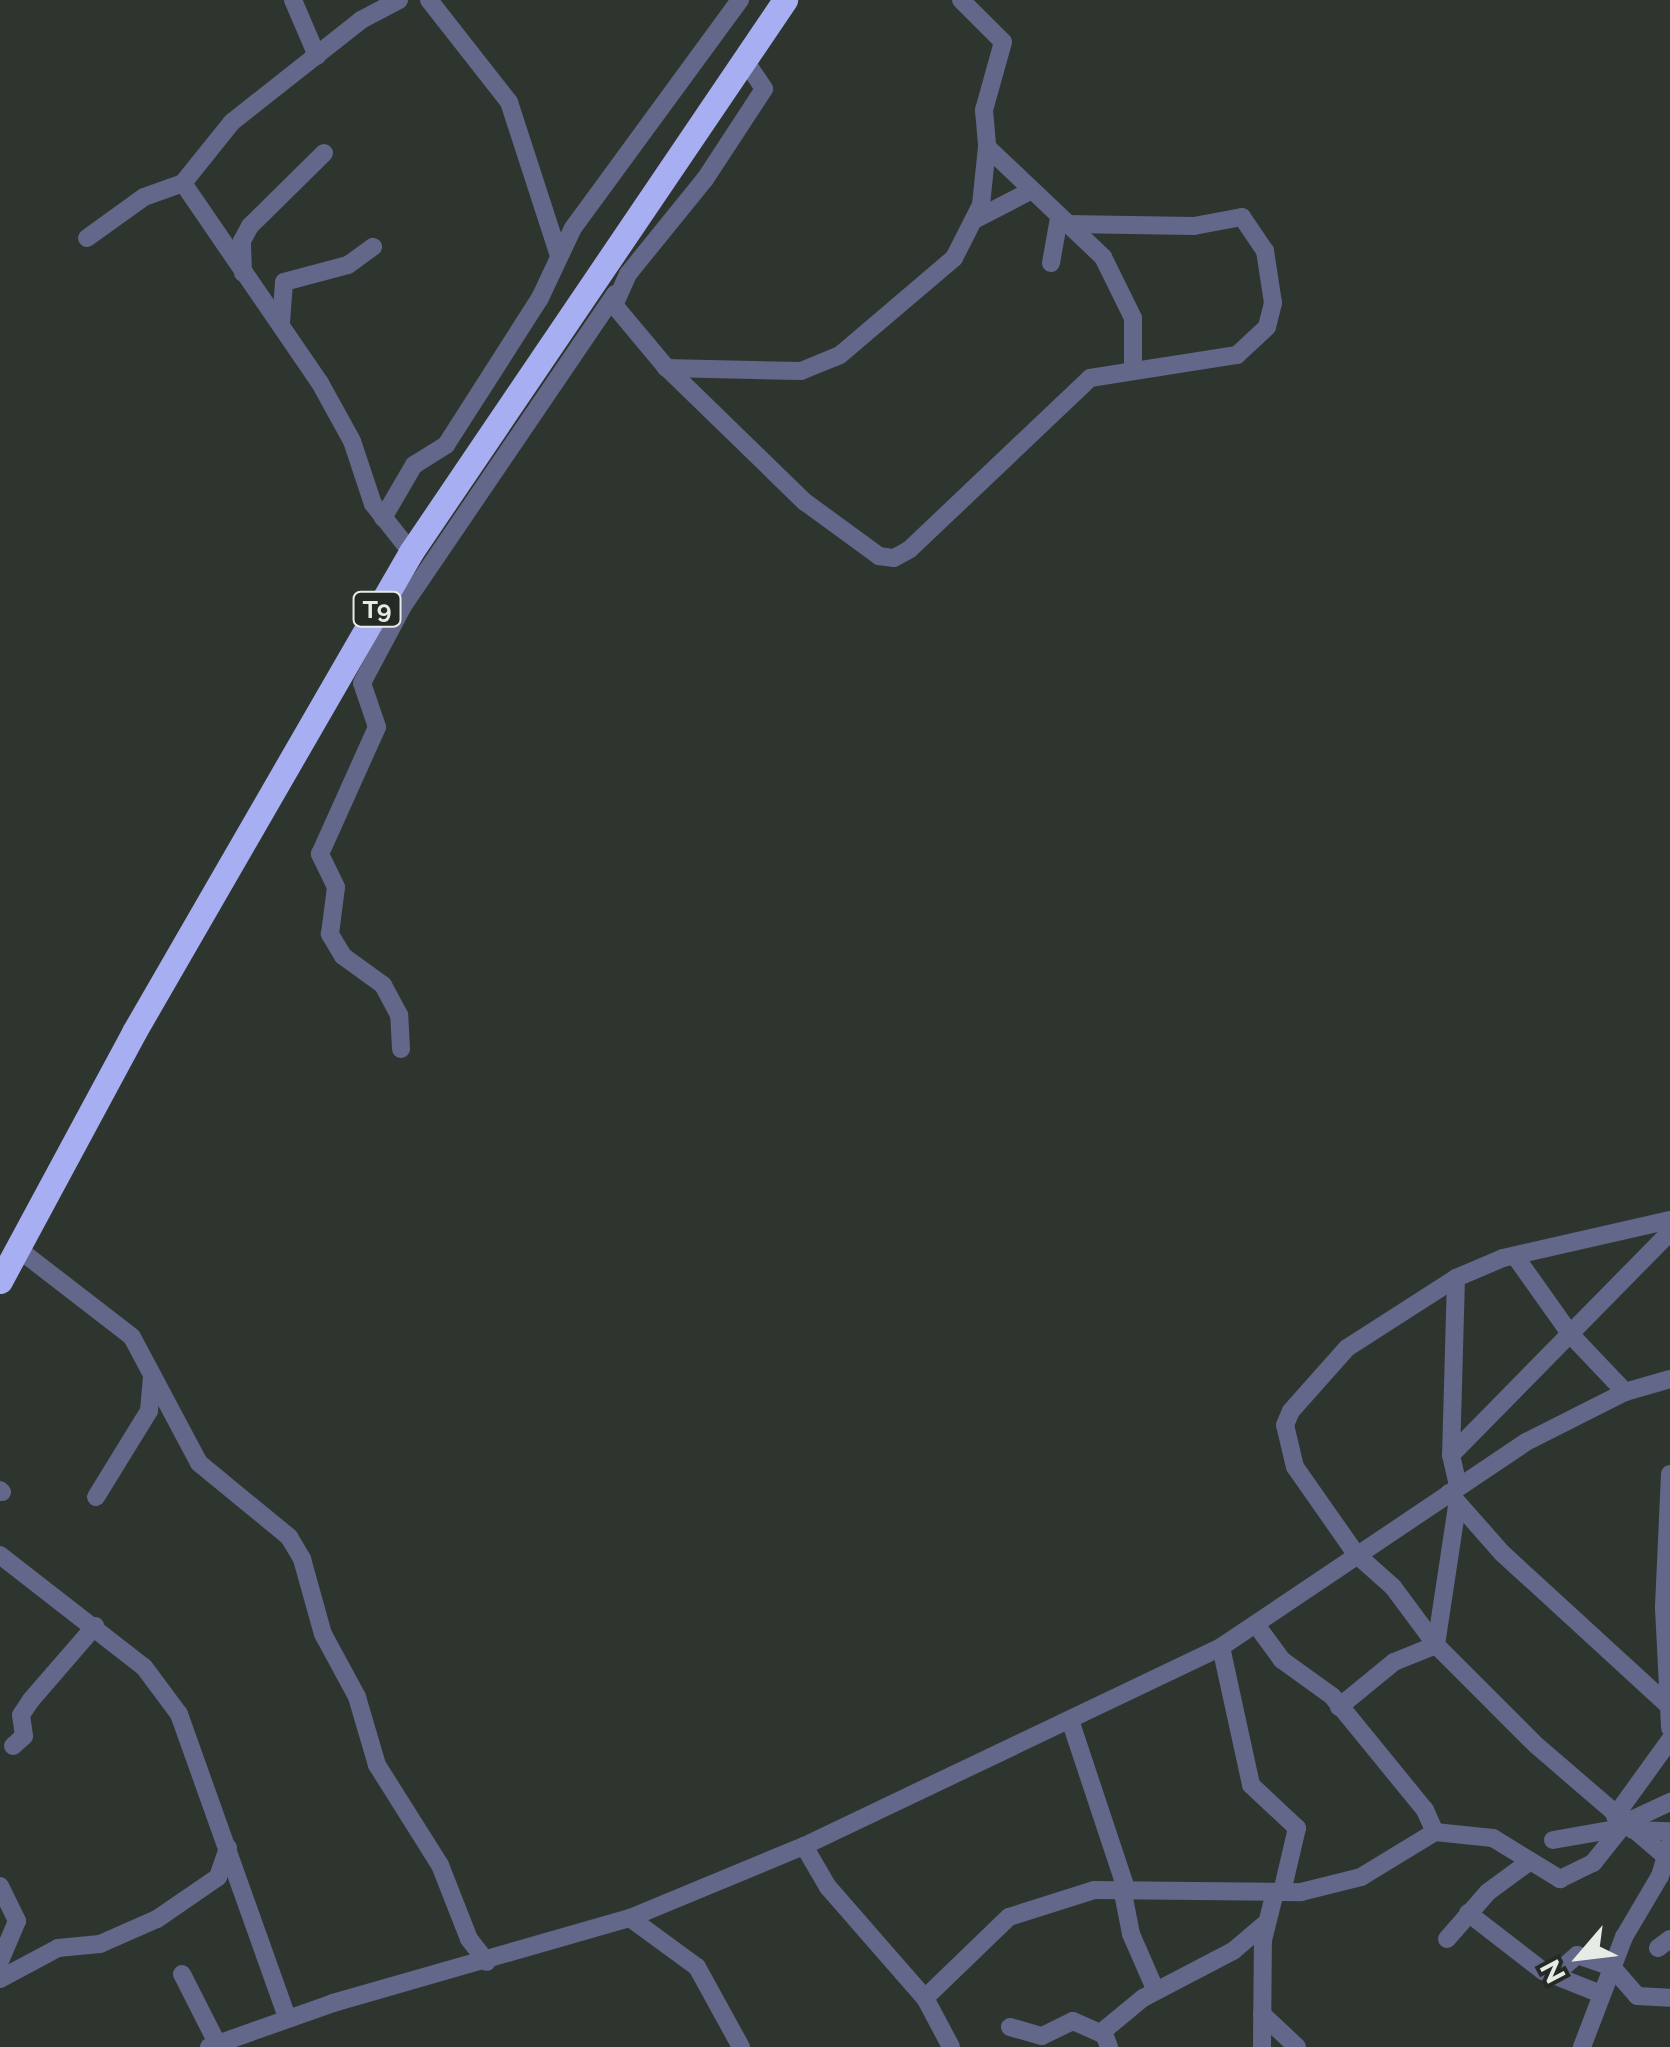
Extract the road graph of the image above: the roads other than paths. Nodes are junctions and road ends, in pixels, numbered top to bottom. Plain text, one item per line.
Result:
1 (293, 0) edge
2 (399, 0) edge
3 (430, 0) edge
4 (740, 0) edge
5 (785, 0) edge
6 (961, 0) edge
7 (317, 56) junction
8 (744, 59) junction
9 (987, 147) junction
10 (324, 153) dead end
11 (183, 182) junction
12 (1030, 191) junction
13 (1063, 221) junction
14 (975, 222) junction
15 (88, 238) dead end
16 (373, 247) dead end
17 (558, 253) junction
18 (1051, 263) dead end
19 (244, 279) junction
20 (614, 294) junction
21 (282, 323) junction
22 (666, 368) junction
23 (1134, 370) junction
24 (382, 518) junction
25 (412, 552) junction
26 (402, 1049) dead end
27 (1670, 1220) edge
28 (1670, 1232) edge
29 (17, 1248) junction
30 (1516, 1256) junction
31 (1456, 1278) junction
32 (0, 1281) edge
33 (1571, 1335) junction
34 (152, 1371) junction
35 (1670, 1379) edge
36 (1625, 1392) junction
37 (1451, 1455) junction
38 (1670, 1474) edge
39 (1455, 1495) junction
40 (96, 1497) dead end
41 (1356, 1554) junction
42 (0, 1556) edge
43 (95, 1626) junction
44 (1257, 1626) junction
45 (1436, 1646) junction
46 (1221, 1647) junction
47 (1668, 1706) edge
48 (1338, 1707) junction
49 (1070, 1723) junction
50 (1670, 1728) edge
51 (1670, 1740) edge
52 (13, 1746) dead end
53 (1670, 1802) edge
54 (1624, 1824) junction
55 (1435, 1832) junction
56 (1670, 1832) edge
57 (1552, 1840) dead end
58 (804, 1846) junction
59 (228, 1848) junction
60 (1667, 1850) edge
61 (1529, 1862) junction
62 (0, 1886) edge
63 (1124, 1888) junction
64 (1279, 1892) junction
65 (1468, 1913) junction
66 (630, 1918) junction
67 (1265, 1924) junction
68 (1447, 1939) dead end
69 (0, 1961) edge
70 (487, 1962) junction
71 (1612, 1966) junction
72 (182, 1974) dead end
73 (1552, 1976) junction
74 (0, 1978) edge
75 (1155, 1989) junction
76 (1602, 1994) junction
77 (925, 1998) junction
78 (1670, 1998) edge
79 (1262, 2014) junction
80 (286, 2017) junction
81 (1010, 2027) dead end
82 (1106, 2041) edge
83 (213, 2045) edge
84 (746, 2046) edge
85 (951, 2047) edge
86 (1262, 2047) edge
87 (1296, 2047) edge
88 (1582, 2047) edge

1 - 7 street
2 - 7 street
3 - 17 street
4 - 17 street
5 - 8 highway, T9
6 - 9 street
7 - 11 street
8 - 20 street
8 - 25 highway, T9
9 - 12 street
9 - 14 street
10 - 19 street
11 - 15 street
11 - 19 street
12 - 13 street
12 - 14 street
13 - 18 street
13 - 23 street
13 - 23 street
14 - 22 street
16 - 21 street
17 - 24 street
19 - 21 street
20 - 22 street
20 - 26 street
21 - 24 street
22 - 23 street
24 - 25 street
25 - 29 highway, T9
27 - 30 street
28 - 33 street
29 - 32 highway, T9
29 - 34 street
30 - 31 street
30 - 33 street
31 - 37 street
31 - 41 street
33 - 36 street
33 - 37 street
34 - 40 street
34 - 70 street
35 - 36 street
36 - 39 street
37 - 39 street
38 - 47 street
39 - 41 street
39 - 45 street
39 - 47 street
41 - 44 street
41 - 45 street
42 - 43 street
43 - 52 street
43 - 59 street
44 - 46 street
44 - 48 street
45 - 48 street
45 - 54 street
46 - 49 street
46 - 64 street
47 - 50 street
48 - 55 street
49 - 58 street
49 - 63 street
51 - 54 street
53 - 54 street
54 - 56 street
54 - 57 street
54 - 60 street
54 - 61 street
55 - 61 street
55 - 64 street
58 - 66 street
58 - 77 street
59 - 74 street
59 - 80 street
60 - 71 street
61 - 65 street
62 - 69 street
63 - 64 street
63 - 75 street
63 - 77 street
64 - 67 street
65 - 68 street
65 - 73 street
66 - 70 street
66 - 84 street
67 - 75 street
67 - 79 street
70 - 80 street
71 - 73 street
71 - 76 street
71 - 78 street
72 - 83 street
73 - 76 street
75 - 82 street
76 - 88 street
77 - 85 street
79 - 86 street
79 - 87 street
80 - 83 street
81 - 82 street

